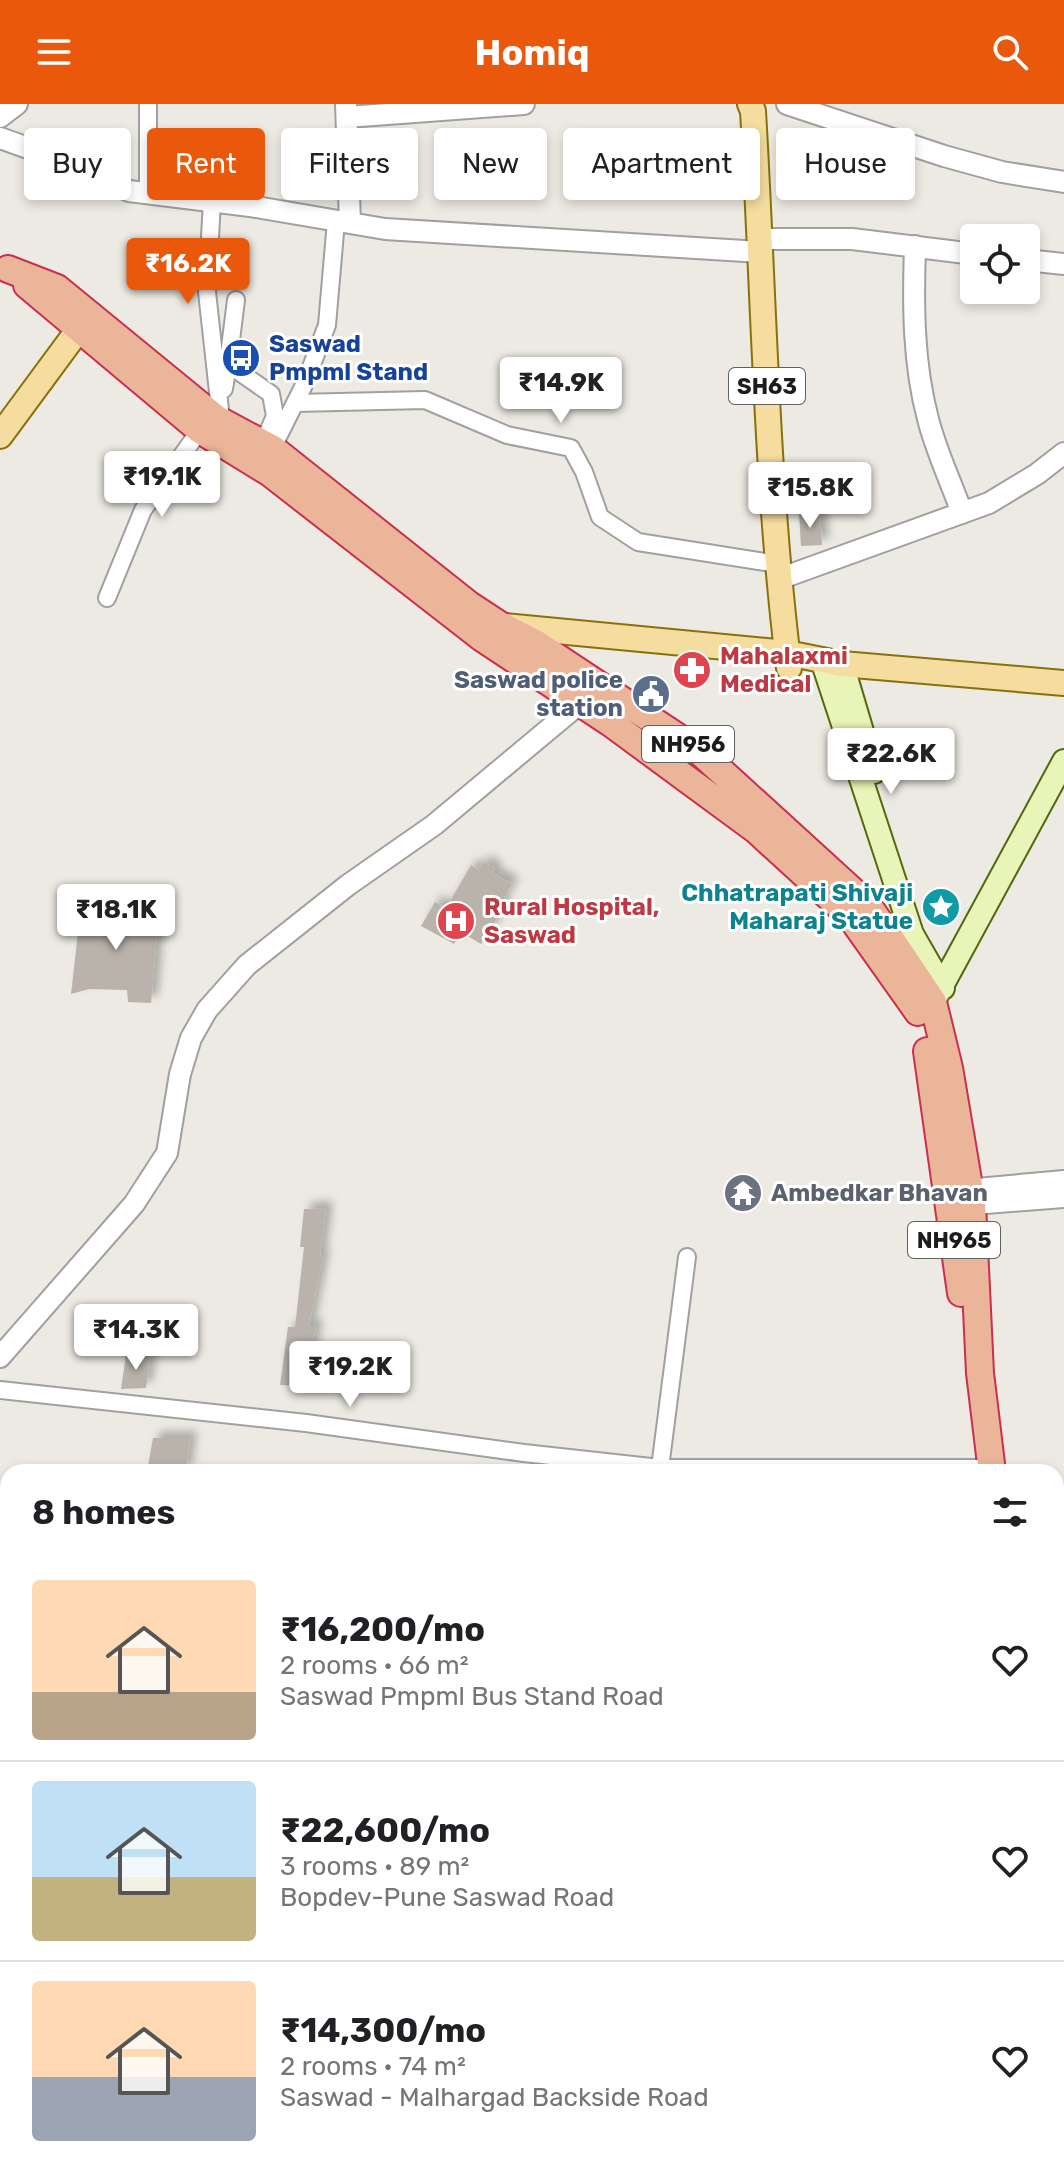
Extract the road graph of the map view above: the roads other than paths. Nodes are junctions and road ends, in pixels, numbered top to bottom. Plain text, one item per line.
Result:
1 (17, 104) edge
2 (148, 104) edge
3 (524, 104) edge
4 (750, 104) edge
5 (787, 104) edge
6 (346, 111) edge
7 (0, 117) edge
8 (148, 128) edge
9 (0, 138) edge
10 (1064, 182) edge
11 (147, 193) edge
12 (204, 200) edge
13 (212, 201) junction
14 (343, 222) junction
15 (761, 246) junction
16 (915, 246) junction
17 (960, 252) edge
18 (1040, 261) edge
19 (1064, 264) edge
20 (4, 266) edge
21 (236, 300) dead end
22 (84, 322) junction
23 (228, 364) junction
24 (295, 403) junction
25 (212, 420) junction
26 (2, 433) edge
27 (266, 453) junction
28 (1062, 461) edge
29 (962, 513) junction
30 (778, 571) junction
31 (107, 598) dead end
32 (482, 629) junction
33 (537, 644) junction
34 (788, 660) junction
35 (834, 669) junction
36 (1064, 683) edge
37 (590, 695) junction
38 (1064, 697) edge
39 (1064, 761) edge
40 (850, 916) joint
41 (931, 1000) junction
42 (1064, 1181) edge
43 (1064, 1197) edge
44 (959, 1198) junction
45 (687, 1257) dead end
46 (0, 1357) edge
47 (0, 1390) edge
48 (612, 1464) edge
49 (661, 1464) edge
50 (984, 1464) edge

1 - 7 street
2 - 8 street
3 - 6 street
4 - 15 main road, SH63
5 - 10 street
6 - 14 street
9 - 11 street
12 - 13 street
13 - 14 street
13 - 25 street
14 - 15 street
14 - 24 street
15 - 16 street
15 - 30 main road, SH63
16 - 17 street
16 - 29 street
18 - 19 street
20 - 22 highway, NH956
21 - 23 street
22 - 25 highway, NH956
22 - 26 main road
23 - 25 street
23 - 27 street
24 - 27 street
24 - 30 street
25 - 27 highway, NH956
25 - 31 street
27 - 32 highway, NH956
28 - 29 street
29 - 30 street
30 - 34 main road, SH63
32 - 33 highway, NH956
32 - 34 main road
32 - 37 highway, NH956
33 - 34 main road
33 - 37 highway, NH956
34 - 35 main road
35 - 36 main road
35 - 38 main road
35 - 41 main road
37 - 40 highway, NH956
37 - 41 highway, NH956
37 - 46 street
39 - 41 main road
40 - 41 highway, NH965
41 - 44 highway, NH965
42 - 44 street
43 - 44 street
44 - 50 highway
45 - 49 street
47 - 48 street

